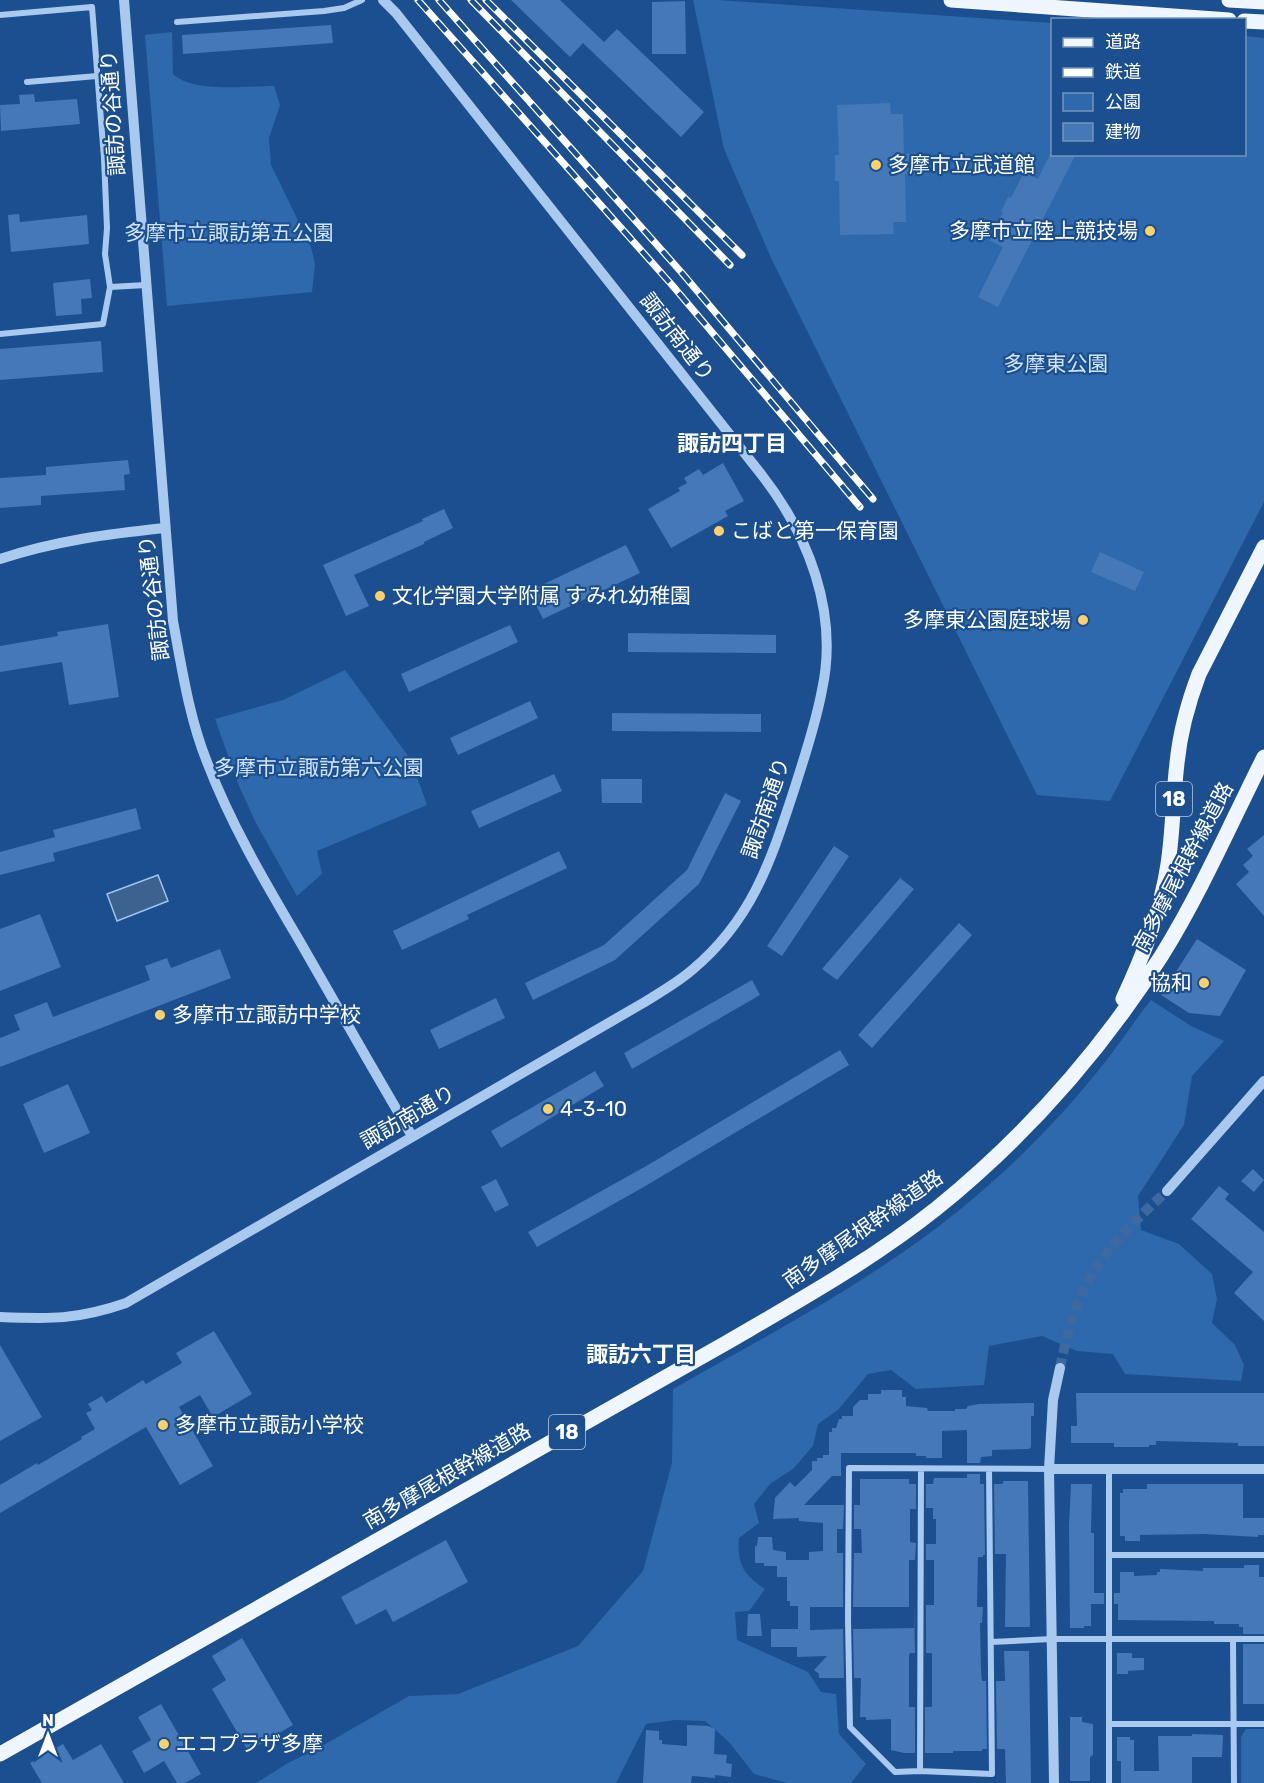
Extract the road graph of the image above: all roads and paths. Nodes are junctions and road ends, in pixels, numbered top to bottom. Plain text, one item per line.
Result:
1 (124, 0) edge
2 (362, 0) edge
3 (382, 0) edge
4 (951, 0) edge
5 (1229, 0) edge
6 (1264, 2) edge
7 (0, 15) edge
8 (1201, 18) edge
9 (1246, 21) edge
10 (177, 22) dead end
11 (1264, 22) edge
12 (97, 76) junction
13 (27, 82) dead end
14 (146, 285) junction
15 (110, 287) junction
16 (0, 334) edge
17 (165, 528) junction
18 (1264, 547) edge
19 (0, 559) edge
20 (1264, 756) edge
21 (1092, 1054) junction
22 (1264, 1081) edge
23 (412, 1136) junction
24 (1167, 1191) tunnel mouth
25 (0, 1317) edge
26 (1060, 1368) tunnel mouth
27 (921, 1469) junction
28 (989, 1469) junction
29 (1049, 1469) junction
30 (1264, 1469) edge
31 (1109, 1470) junction
32 (1109, 1555) junction
33 (1264, 1555) edge
34 (1264, 1639) edge
35 (1052, 1640) junction
36 (1109, 1640) junction
37 (1233, 1640) junction
38 (991, 1642) junction
39 (1110, 1724) junction
40 (1233, 1724) junction
41 (1264, 1724) edge
42 (0, 1754) edge
43 (920, 1771) junction
44 (1054, 1783) edge
45 (1109, 1783) edge
46 (1234, 1783) edge

1 - 14 street, 諏訪の谷通り
2 - 10 street
3 - 23 street, 諏訪南通り
4 - 8 main road
5 - 6 main road
7 - 12 street
9 - 11 main road
12 - 13 street
12 - 15 street
14 - 15 street
14 - 17 street, 諏訪の谷通り
15 - 16 street
17 - 19 street
17 - 23 street, 諏訪の谷通り
18 - 21 main road, 南多摩尾根幹線道路 / 18
20 - 21 main road, 南多摩尾根幹線道路 / 18
21 - 42 main road, 南多摩尾根幹線道路 / 18
22 - 24 street
23 - 25 street, 諏訪南通り
26 - 29 street
27 - 28 street
27 - 43 street
27 - 43 street
28 - 29 street
28 - 38 street
29 - 31 street
29 - 35 street
30 - 31 street
31 - 32 street
32 - 33 street
32 - 36 street
34 - 37 street
35 - 36 street
35 - 38 street
35 - 44 street
36 - 37 street
36 - 39 street
37 - 40 street
38 - 43 street
39 - 40 street
39 - 45 street
40 - 41 street
40 - 46 street

